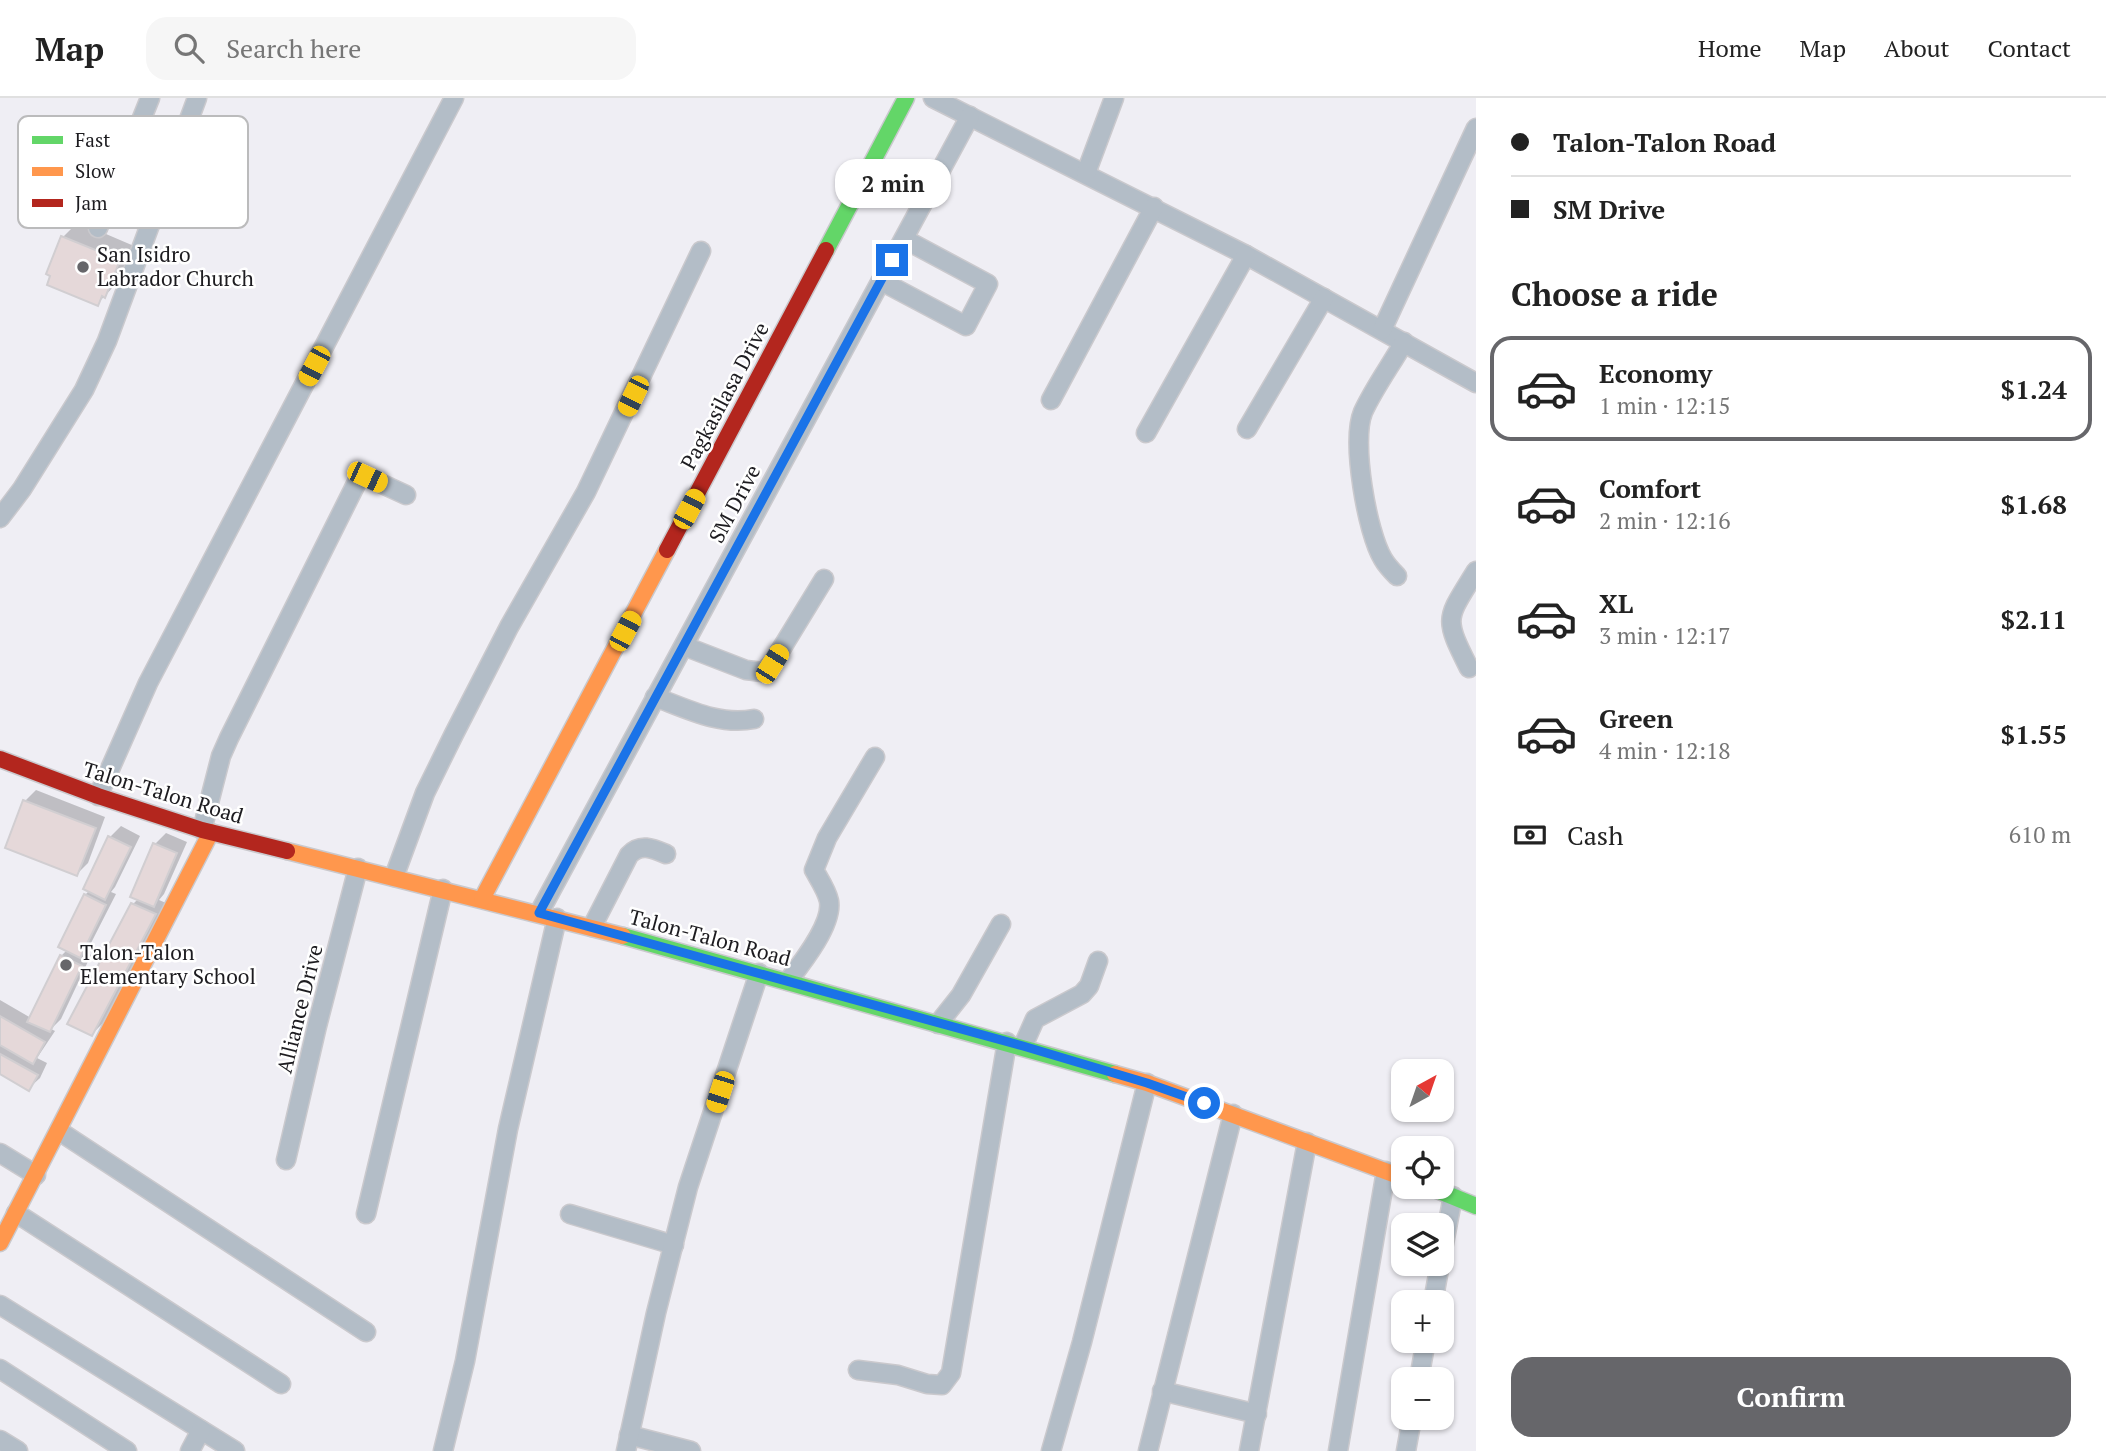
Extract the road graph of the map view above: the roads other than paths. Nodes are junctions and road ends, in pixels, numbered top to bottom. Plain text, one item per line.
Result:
1 (150, 98) edge
2 (197, 98) edge
3 (454, 98) edge
4 (906, 98) edge
5 (933, 98) edge
6 (1114, 98) edge
7 (143, 116) edge
8 (190, 116) edge
9 (970, 116) junction
10 (1476, 128) edge
11 (1086, 173) junction
12 (1154, 207) junction
13 (149, 228) edge
14 (904, 239) junction
15 (701, 251) dead end
16 (1246, 255) junction
17 (881, 281) junction
18 (1324, 298) junction
19 (1382, 330) junction
20 (1404, 342) junction
21 (1473, 375) edge
22 (1051, 400) dead end
23 (1247, 429) dead end
24 (1146, 433) dead end
25 (406, 495) dead end
26 (0, 517) edge
27 (1476, 571) edge
28 (1397, 576) dead end
29 (824, 579) dead end
30 (684, 646) junction
31 (1469, 668) dead end
32 (656, 697) junction
33 (754, 719) dead end
34 (875, 757) dead end
35 (0, 759) edge
36 (98, 796) junction
37 (206, 831) junction
38 (666, 854) dead end
39 (358, 867) junction
40 (394, 877) junction
41 (443, 889) junction
42 (482, 899) junction
43 (548, 916) junction
44 (1001, 924) dead end
45 (592, 927) junction
46 (1098, 961) dead end
47 (759, 973) junction
48 (788, 981) junction
49 (938, 1024) junction
50 (1015, 1044) junction
51 (1147, 1083) junction
52 (1233, 1114) junction
53 (59, 1131) junction
54 (1307, 1142) junction
55 (0, 1153) edge
56 (286, 1160) dead end
57 (1386, 1171) junction
58 (1391, 1173) edge
59 (36, 1175) junction
60 (1454, 1197) edge
61 (1476, 1206) edge
62 (16, 1213) junction
63 (366, 1214) dead end
64 (570, 1214) dead end
65 (0, 1243) edge
66 (674, 1245) junction
67 (0, 1306) edge
68 (366, 1332) dead end
69 (0, 1369) edge
70 (858, 1370) dead end
71 (281, 1384) dead end
72 (1162, 1391) junction
73 (1257, 1414) junction
74 (201, 1430) junction
75 (1410, 1430) edge
76 (0, 1440) edge
77 (628, 1443) edge
78 (18, 1451) edge
79 (127, 1451) edge
80 (190, 1451) edge
81 (235, 1451) edge
82 (443, 1451) edge
83 (691, 1451) edge
84 (1051, 1451) edge
85 (1148, 1451) edge
86 (1249, 1451) edge
87 (1338, 1451) edge
88 (1406, 1451) edge

1 - 7 street
2 - 8 street
3 - 36 street
4 - 42 street, Pagkasilasa Drive
5 - 9 street
6 - 11 street
9 - 11 street
9 - 14 street, SM Drive
10 - 19 street
11 - 12 street
12 - 16 street
12 - 22 street
13 - 26 street
14 - 17 street, SM Drive
14 - 17 street
15 - 40 street
16 - 18 street
16 - 24 street
17 - 30 street, SM Drive
18 - 19 street
18 - 23 street
19 - 20 street
20 - 21 street
20 - 28 street
25 - 37 street
27 - 31 street
29 - 30 street
30 - 32 street, SM Drive
32 - 33 street
32 - 43 street, SM Drive
34 - 48 street
35 - 36 street, Talon-Talon Road
36 - 37 street, Talon-Talon Road
37 - 39 street, Talon-Talon Road
37 - 53 street
38 - 45 street
39 - 40 street, Talon-Talon Road
39 - 56 street, Alliance Drive
40 - 41 street, Talon-Talon Road
41 - 42 street, Talon-Talon Road
41 - 63 street
42 - 43 street, Talon-Talon Road
43 - 45 street, Talon-Talon Road
43 - 82 street, SM Drive
44 - 49 street
45 - 47 street, Talon-Talon Road
46 - 50 street
47 - 48 street, Talon-Talon Road
47 - 66 street
48 - 49 street, Talon-Talon Road
49 - 50 street, Talon-Talon Road
50 - 51 street, Talon-Talon Road
50 - 70 street
51 - 52 street, Talon-Talon Road
51 - 84 street
52 - 54 street, Talon-Talon Road
52 - 72 street
53 - 59 street
53 - 68 street
54 - 57 street, Talon-Talon Road
54 - 73 street
55 - 59 street
57 - 58 street, Talon-Talon Road
57 - 87 street
59 - 62 street
60 - 61 street
62 - 65 street
62 - 71 street
64 - 66 street
66 - 77 street
67 - 74 street
69 - 79 street
72 - 73 street
72 - 85 street
73 - 86 street
74 - 80 street
74 - 81 street
75 - 88 street
76 - 78 street
77 - 83 street

